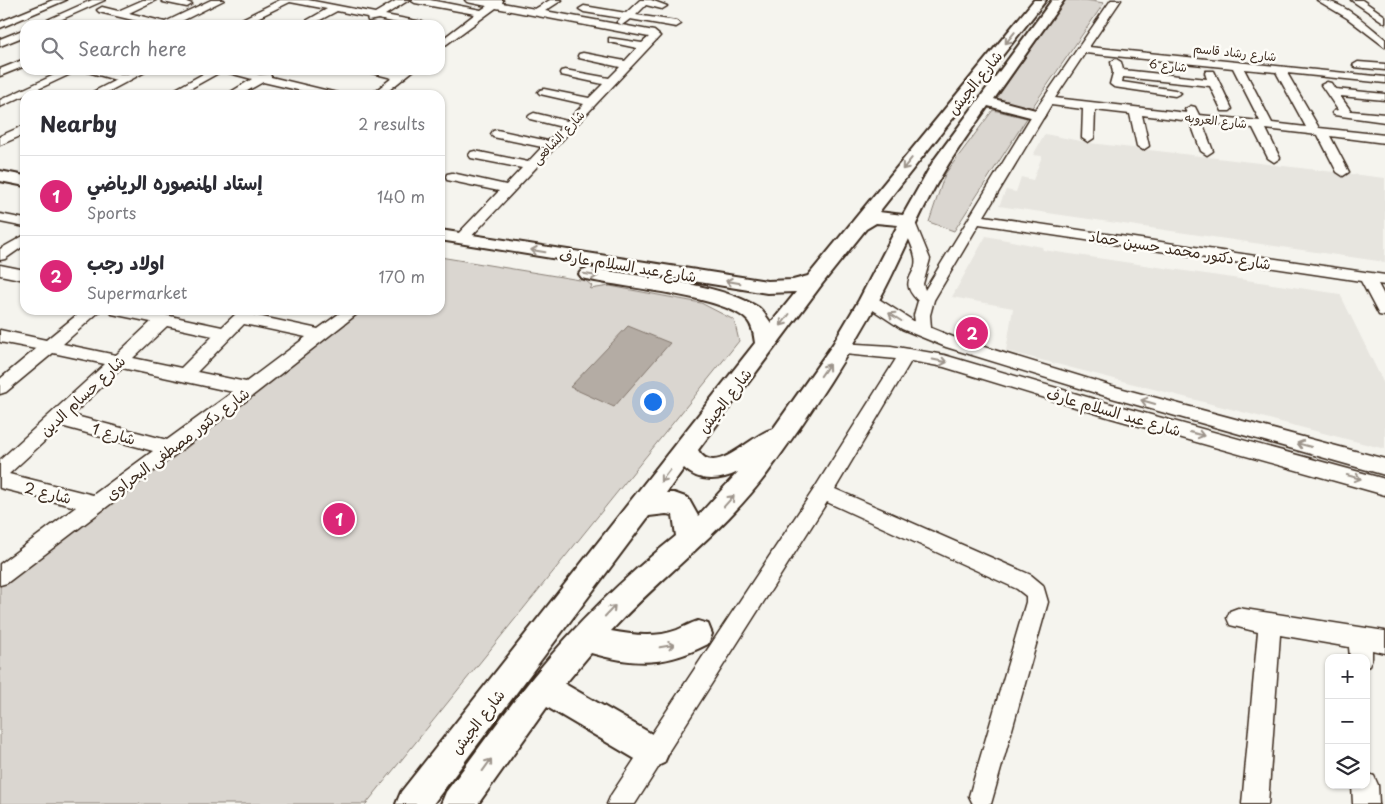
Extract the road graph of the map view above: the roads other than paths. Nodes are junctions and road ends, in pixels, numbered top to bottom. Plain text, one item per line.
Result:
1 (36, 0) edge
2 (100, 0) edge
3 (151, 0) edge
4 (166, 0) edge
5 (220, 0) edge
6 (287, 0) edge
7 (294, 0) edge
8 (404, 0) edge
9 (415, 0) edge
10 (470, 0) edge
11 (516, 0) edge
12 (557, 0) edge
13 (1058, 0) edge
14 (1116, 0) edge
15 (1322, 0) edge
16 (1356, 0) edge
17 (56, 2) edge
18 (500, 3) edge
19 (186, 4) dead end
20 (641, 4) edge
21 (587, 5) edge
22 (662, 6) dead end
23 (336, 8) junction
24 (1379, 9) edge
25 (16, 10) dead end
26 (77, 10) junction
27 (102, 10) dead end
28 (1038, 11) edge
29 (537, 12) junction
30 (29, 13) junction
31 (483, 13) junction
32 (119, 14) junction
33 (376, 16) junction
34 (558, 17) junction
35 (626, 17) junction
36 (54, 20) joint
37 (145, 20) edge
38 (177, 20) edge
39 (245, 20) edge
40 (313, 20) edge
41 (369, 20) edge
42 (396, 20) edge
43 (1385, 20) edge
44 (579, 21) junction
45 (0, 24) edge
46 (616, 28) junction
47 (445, 29) edge
48 (20, 30) edge
49 (459, 32) junction
50 (20, 33) edge
51 (613, 40) dead end
52 (0, 42) edge
53 (445, 42) edge
54 (1385, 44) edge
55 (645, 47) junction
56 (1083, 50) junction
57 (1115, 53) junction
58 (1352, 54) dead end
59 (583, 56) dead end
60 (1204, 61) junction
61 (20, 64) edge
62 (1236, 64) junction
63 (627, 65) junction
64 (1358, 65) junction
65 (1385, 67) edge
66 (1279, 68) junction
67 (1318, 72) junction
68 (0, 73) edge
69 (565, 73) dead end
70 (1118, 73) junction
71 (63, 75) edge
72 (111, 75) edge
73 (134, 75) edge
74 (208, 75) edge
75 (249, 75) edge
76 (268, 75) edge
77 (401, 75) edge
78 (262, 78) junction
79 (1366, 78) junction
80 (126, 79) junction
81 (1172, 79) junction
82 (1385, 80) edge
83 (611, 82) junction
84 (1215, 84) junction
85 (30, 90) edge
86 (103, 90) edge
87 (180, 90) edge
88 (241, 90) edge
89 (312, 90) edge
90 (382, 90) edge
91 (544, 92) dead end
92 (1332, 92) junction
93 (20, 95) edge
94 (1385, 97) edge
95 (985, 101) junction
96 (1047, 101) junction
97 (592, 102) junction
98 (0, 104) edge
99 (1090, 106) junction
100 (1226, 109) dead end
101 (1135, 111) junction
102 (1192, 113) junction
103 (1038, 115) junction
104 (534, 117) dead end
105 (1385, 118) edge
106 (570, 125) junction
107 (1263, 126) junction
108 (20, 131) edge
109 (1319, 132) junction
110 (497, 134) dead end
111 (1382, 137) edge
112 (1088, 138) dead end
113 (0, 141) edge
114 (550, 146) junction
115 (1143, 146) dead end
116 (1206, 151) dead end
117 (475, 155) dead end
118 (1274, 158) dead end
119 (0, 164) edge
120 (530, 166) junction
121 (20, 167) edge
122 (1343, 172) dead end
123 (0, 176) edge
124 (452, 177) dead end
125 (20, 180) edge
126 (508, 189) junction
127 (0, 218) edge
128 (975, 218) junction
129 (20, 222) edge
130 (909, 223) junction
131 (858, 226) junction
132 (445, 236) edge
133 (461, 239) junction
134 (20, 242) edge
135 (445, 249) edge
136 (0, 256) edge
137 (0, 270) edge
138 (20, 274) edge
139 (1367, 278) junction
140 (815, 280) junction
141 (1385, 280) edge
142 (758, 286) junction
143 (869, 300) junction
144 (926, 300) junction
145 (730, 302) junction
146 (1385, 311) edge
147 (87, 315) edge
148 (141, 315) edge
149 (244, 315) edge
150 (249, 315) edge
151 (347, 315) edge
152 (164, 320) junction
153 (225, 333) junction
154 (924, 333) junction
155 (321, 335) junction
156 (0, 336) edge
157 (766, 345) junction
158 (50, 347) junction
159 (840, 349) junction
160 (907, 354) junction
161 (119, 361) junction
162 (184, 375) junction
163 (0, 388) edge
164 (250, 389) junction
165 (1112, 392) junction
166 (1111, 411) junction
167 (57, 418) junction
168 (786, 429) junction
169 (1254, 441) junction
170 (170, 448) junction
171 (686, 449) junction
172 (1385, 467) edge
173 (0, 470) edge
174 (0, 480) edge
175 (1385, 486) edge
176 (823, 492) junction
177 (95, 504) junction
178 (642, 506) junction
179 (689, 541) junction
180 (0, 575) edge
181 (1238, 618) dead end
182 (1270, 623) junction
183 (698, 634) dead end
184 (585, 638) junction
185 (1385, 642) edge
186 (1360, 648) edge
187 (543, 688) junction
188 (653, 752) junction
189 (1365, 789) edge
190 (982, 796) dead end
191 (413, 804) edge
192 (458, 804) edge
193 (620, 804) edge
194 (1255, 804) edge
195 (1366, 804) edge

1 - 17 street
2 - 26 street
3 - 32 street
4 - 19 street
5 - 38 street
6 - 39 street
7 - 23 street
8 - 33 street
9 - 31 street
10 - 18 street
11 - 18 street
12 - 29 street
13 - 28 main road, شارع الجيش
14 - 56 street
15 - 54 street
16 - 24 street
17 - 26 street
17 - 30 street
18 - 29 street
18 - 31 street
20 - 21 street
20 - 22 street
20 - 35 street
20 - 35 street
21 - 34 street
21 - 35 street
21 - 44 street
23 - 33 street
23 - 40 street
24 - 43 street
25 - 30 street
26 - 36 street
27 - 32 street
28 - 95 main road, شارع الجيش
28 -> 131 main road, شارع الجيش
29 - 34 street
30 - 36 street
30 - 45 street
31 - 49 street
32 - 37 street
33 - 41 street
33 - 42 street
34 - 44 street
35 - 46 street
44 - 46 street
45 - 48 street
46 - 55 street, شارع الشافعى
47 - 49 street
49 - 53 street
50 - 52 street
51 - 55 street
55 - 63 street, شارع الشافعى
56 - 57 street, شارع رشاد قاسم
56 - 96 street
57 - 60 street, شارع رشاد قاسم
57 - 70 street
58 - 64 street
59 - 63 street
60 - 62 street, شارع رشاد قاسم
60 - 84 street
61 - 68 street
62 - 66 street, شارع رشاد قاسم
62 - 107 street
63 - 83 street, شارع الشافعى
64 - 65 street
64 - 79 street
66 - 67 street, شارع رشاد قاسم
66 - 109 street
67 - 79 street, شارع رشاد قاسم
67 - 92 street
69 - 83 street
70 - 81 street, شارع 6
70 - 81 street
71 - 85 street
72 - 80 street
73 - 80 street
74 - 87 street
75 - 78 street
76 - 78 street
77 - 90 street
78 - 88 street
78 - 89 street
79 - 82 street, شارع رشاد قاسم
80 - 86 street
81 - 84 street, شارع 6
83 - 97 street, شارع الشافعى
84 - 100 street
91 - 97 street
92 - 94 street
92 - 105 street
93 - 98 street
95 - 103 main road
95 - 130 main road, شارع الجيش
96 - 99 street, شارع العروبه
96 - 103 street
97 - 106 street, شارع الشافعى
99 - 101 street, شارع العروبه
99 - 112 street
101 - 102 street, شارع العروبه
101 - 115 street
102 - 107 street, شارع العروبه
102 - 116 street
103 - 128 street
104 - 106 street
106 - 114 street, شارع الشافعى
107 - 109 street, شارع العروبه
107 - 118 street
108 - 113 street
109 - 111 street, شارع العروبه
109 - 122 street
110 - 114 street
114 - 120 street, شارع الشافعى
117 - 120 street
119 - 121 main road
120 - 126 street, شارع الشافعى
123 - 125 main road
124 - 126 street
126 - 133 street, شارع الشافعى
127 - 129 street
128 - 139 street, شارع دكتور محمد حسين حماد
128 - 144 street
130 - 131 main road
130 - 143 main road, شارع الجيش
130 - 144 street
131 - 140 main road, شارع الجيش
132 - 133 main road, شارع عبد السلام عارف
142 -> 133 main road, شارع عبد السلام عارف
134 - 136 street
135 -> 145 main road, شارع عبد السلام عارف
137 - 138 street
139 - 141 street, شارع دكتور محمد حسين حماد
139 - 146 street
140 - 142 main road, شارع عبد السلام عارف
140 -> 157 main road, شارع الجيش
142 - 145 main road
154 -> 143 street, شارع عبد السلام عارف
143 - 159 main road, شارع الجيش
144 - 154 street
145 - 157 main road, شارع عبد السلام عارف
147 - 158 street
148 - 152 street
149 - 153 street
150 - 155 street
151 - 155 street, شارع دكتور مصطفى البحراوى
152 - 153 street
152 - 161 street, شارع حسام الدين
153 - 162 street
154 - 165 street, شارع عبد السلام عارف
155 - 164 street, شارع دكتور مصطفى البحراوى
156 - 158 street
157 - 171 main road, شارع الجيش
158 - 161 street
158 - 163 street
159 - 160 street, شارع عبد السلام عارف
168 -> 159 main road, شارع الجيش
160 -> 166 street, شارع عبد السلام عارف
160 - 176 street
161 - 162 street
161 - 167 street, شارع حسام الدين
162 - 164 street
164 - 170 street, شارع دكتور مصطفى البحراوى
165 - 166 street
169 -> 165 street, شارع عبد السلام عارف
166 -> 169 street, شارع عبد السلام عارف
167 - 170 street, شارع 1
167 - 173 street, شارع حسام الدين
168 - 171 main road
179 -> 168 main road, شارع الجيش
172 -> 169 street, شارع عبد السلام عارف
169 -> 175 street, شارع عبد السلام عارف
170 - 177 street, شارع دكتور مصطفى البحراوى
171 -> 178 main road, شارع الجيش
174 - 177 street, شارع 2
176 - 188 street
176 - 190 street
177 - 180 street, شارع دكتور مصطفى البحراوى
178 - 179 main road
178 - 191 main road, شارع الجيش
184 -> 179 main road, شارع الجيش
181 - 182 street
182 - 186 street
182 - 194 street
184 -> 183 main road
184 - 187 main road, شارع الجيش
185 - 186 street
187 - 188 main road
192 -> 187 main road, شارع الجيش
188 - 193 street
189 - 195 street

